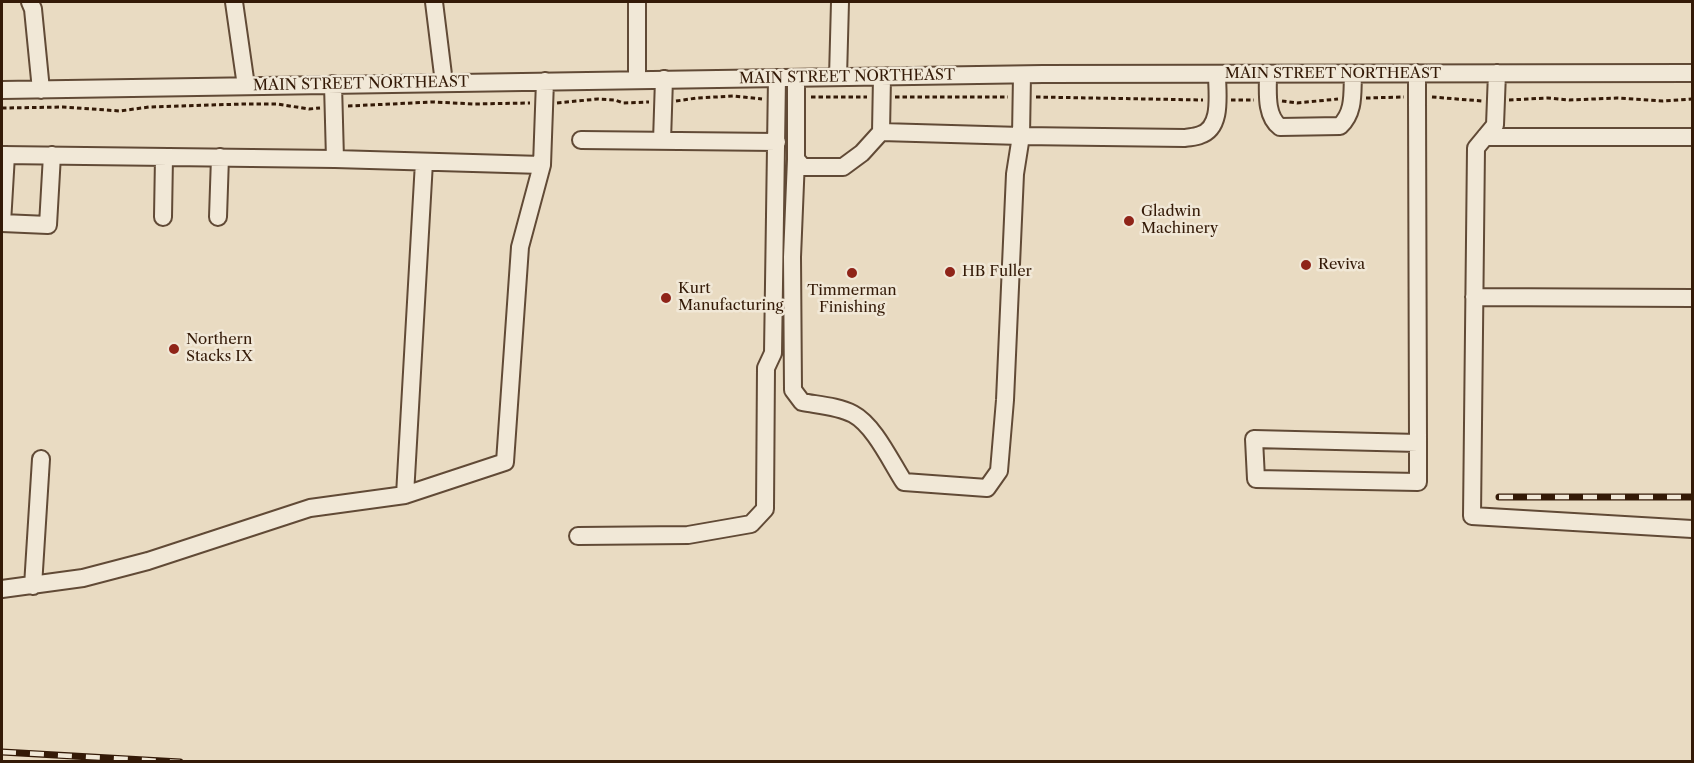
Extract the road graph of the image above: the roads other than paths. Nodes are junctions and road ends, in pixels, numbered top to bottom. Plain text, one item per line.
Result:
1 (30, 2) edge
2 (234, 2) edge
3 (434, 2) edge
4 (637, 2) edge
5 (840, 2) edge
6 (1417, 73) junction
7 (1497, 73) junction
8 (1692, 73) edge
9 (1217, 74) junction
10 (1268, 74) junction
11 (1353, 74) junction
12 (1022, 75) junction
13 (882, 76) junction
14 (838, 77) junction
15 (777, 78) junction
16 (796, 78) junction
17 (664, 79) junction
18 (637, 80) junction
19 (545, 81) junction
20 (444, 83) junction
21 (333, 84) junction
22 (246, 86) junction
23 (2, 90) edge
24 (41, 90) junction
25 (881, 132) junction
26 (1021, 136) junction
27 (1485, 137) junction
28 (1692, 137) edge
29 (581, 140) dead end
30 (662, 141) junction
31 (777, 142) junction
32 (4, 155) edge
33 (52, 156) junction
34 (164, 157) junction
35 (220, 157) junction
36 (335, 159) junction
37 (796, 159) junction
38 (424, 162) junction
39 (542, 165) junction
40 (163, 217) dead end
41 (218, 217) dead end
42 (1474, 297) junction
43 (1692, 298) edge
44 (1418, 443) junction
45 (41, 459) dead end
46 (405, 495) junction
47 (1692, 529) edge
48 (578, 536) dead end
49 (33, 586) junction
50 (2, 590) edge

1 - 24 street
2 - 22 street
3 - 20 street
4 - 18 street
5 - 14 street
6 - 7 street, MAIN STREET NORTHEAST
6 - 11 street, MAIN STREET NORTHEAST
6 - 44 street
7 - 8 street, MAIN STREET NORTHEAST
7 - 27 street
9 - 10 street, MAIN STREET NORTHEAST
9 - 12 street, MAIN STREET NORTHEAST
9 - 26 street
10 - 11 street, MAIN STREET NORTHEAST
10 - 11 street
12 - 13 street, MAIN STREET NORTHEAST
12 - 26 street
13 - 14 street, MAIN STREET NORTHEAST
13 - 25 street
14 - 16 street, MAIN STREET NORTHEAST
15 - 16 street, MAIN STREET NORTHEAST
15 - 17 street, MAIN STREET NORTHEAST
15 - 31 street
16 - 37 street
17 - 18 street, MAIN STREET NORTHEAST
17 - 30 street
18 - 19 street, MAIN STREET NORTHEAST
19 - 20 street, MAIN STREET NORTHEAST
19 - 39 street
20 - 21 street, MAIN STREET NORTHEAST
21 - 22 street, MAIN STREET NORTHEAST
21 - 36 street
22 - 24 street, MAIN STREET NORTHEAST
23 - 24 street, MAIN STREET NORTHEAST
25 - 26 street
25 - 37 street
26 - 37 street
27 - 28 street
27 - 42 street
29 - 30 street
30 - 31 street
31 - 48 street
32 - 33 street
32 - 33 street
33 - 34 street
34 - 35 street
34 - 40 street
35 - 36 street
35 - 41 street
36 - 38 street
38 - 39 street
38 - 46 street
39 - 46 street
42 - 43 street
42 - 47 street
44 - 44 street
45 - 49 street
46 - 49 street
49 - 50 street

